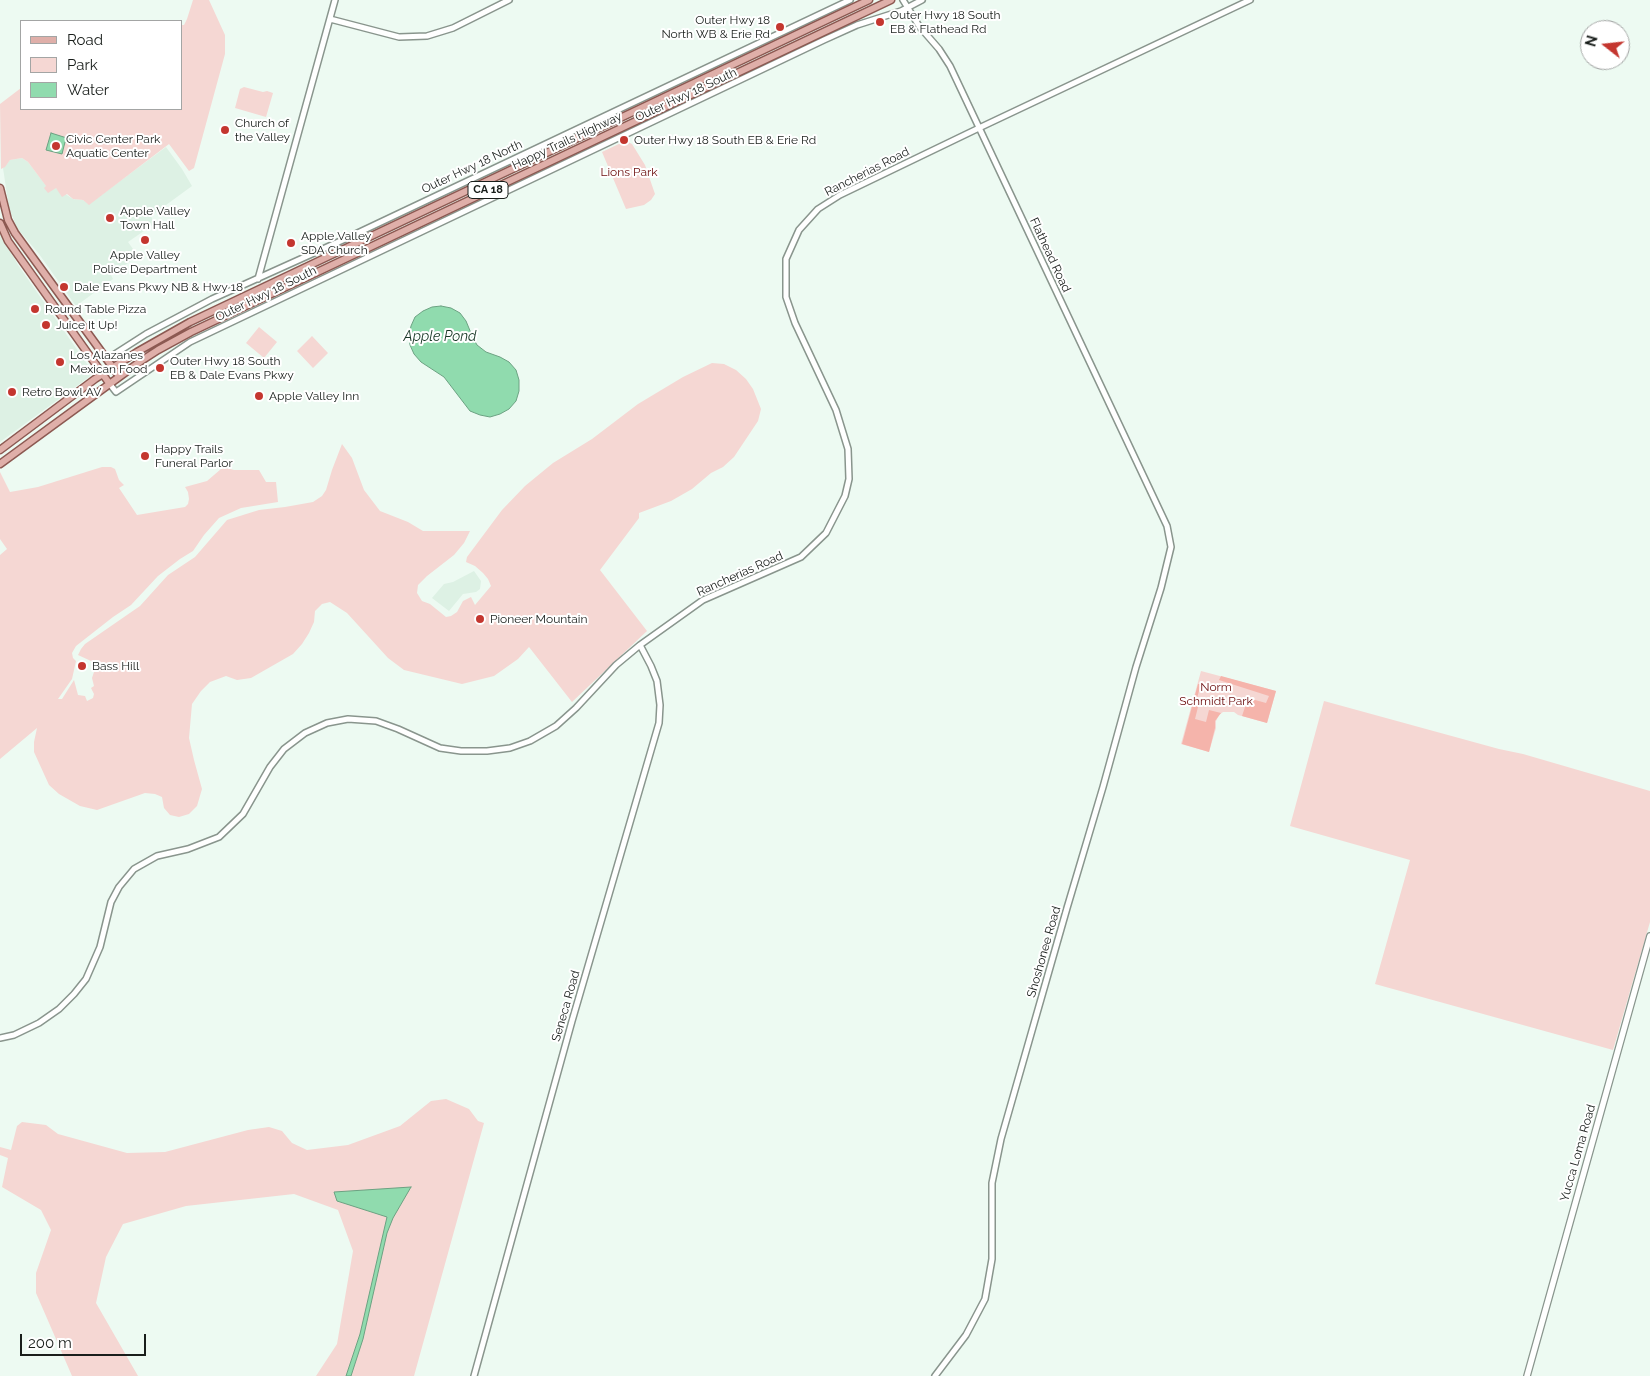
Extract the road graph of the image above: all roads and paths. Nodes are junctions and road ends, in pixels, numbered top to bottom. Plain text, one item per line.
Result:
1 (335, 0) edge
2 (509, 0) edge
3 (850, 0) edge
4 (869, 0) edge
5 (892, 0) edge
6 (903, 0) edge
7 (922, 0) edge
8 (1250, 0) edge
9 (907, 8) junction
10 (330, 19) junction
11 (979, 128) junction
12 (0, 188) edge
13 (0, 223) edge
14 (258, 278) junction
15 (107, 359) junction
16 (114, 368) junction
17 (103, 374) junction
18 (120, 376) junction
19 (109, 383) junction
20 (125, 384) junction
21 (0, 450) edge
22 (0, 464) edge
23 (1167, 526) joint
24 (640, 645) junction
25 (1650, 936) edge
26 (0, 1038) edge
27 (474, 1376) edge
28 (935, 1376) edge
29 (1527, 1376) edge

1 - 10 street
2 - 10 street
3 - 14 street, Outer Hwy 18 North
4 - 16 main road, Happy Trails Highway / CA 18
5 - 18 main road, Happy Trails Highway / CA 18
6 - 9 street, Flathead Road
7 - 9 street, Outer Hwy 18 South
8 - 11 street, Rancherias Road
9 - 11 street, Flathead Road
9 - 20 street, Outer Hwy 18 South
10 - 14 street
11 - 23 street, Flathead Road
11 - 24 street, Rancherias Road
12 - 15 main road
13 - 17 main road
14 - 15 street, Outer Hwy 18 North
15 - 16 main road
16 - 17 main road, Happy Trails Highway / CA 18
16 - 18 main road
17 - 19 main road
17 - 21 main road, Happy Trails Highway / CA 18
18 - 19 main road, Happy Trails Highway / CA 18
18 - 20 street
19 - 20 street, Outer Hwy 18 South
19 - 22 main road, Happy Trails Highway / CA 18
23 - 28 street, Shoshonee Road
24 - 26 street, Rancherias Road
24 - 27 street, Seneca Road
25 - 29 main road, Yucca Loma Road

